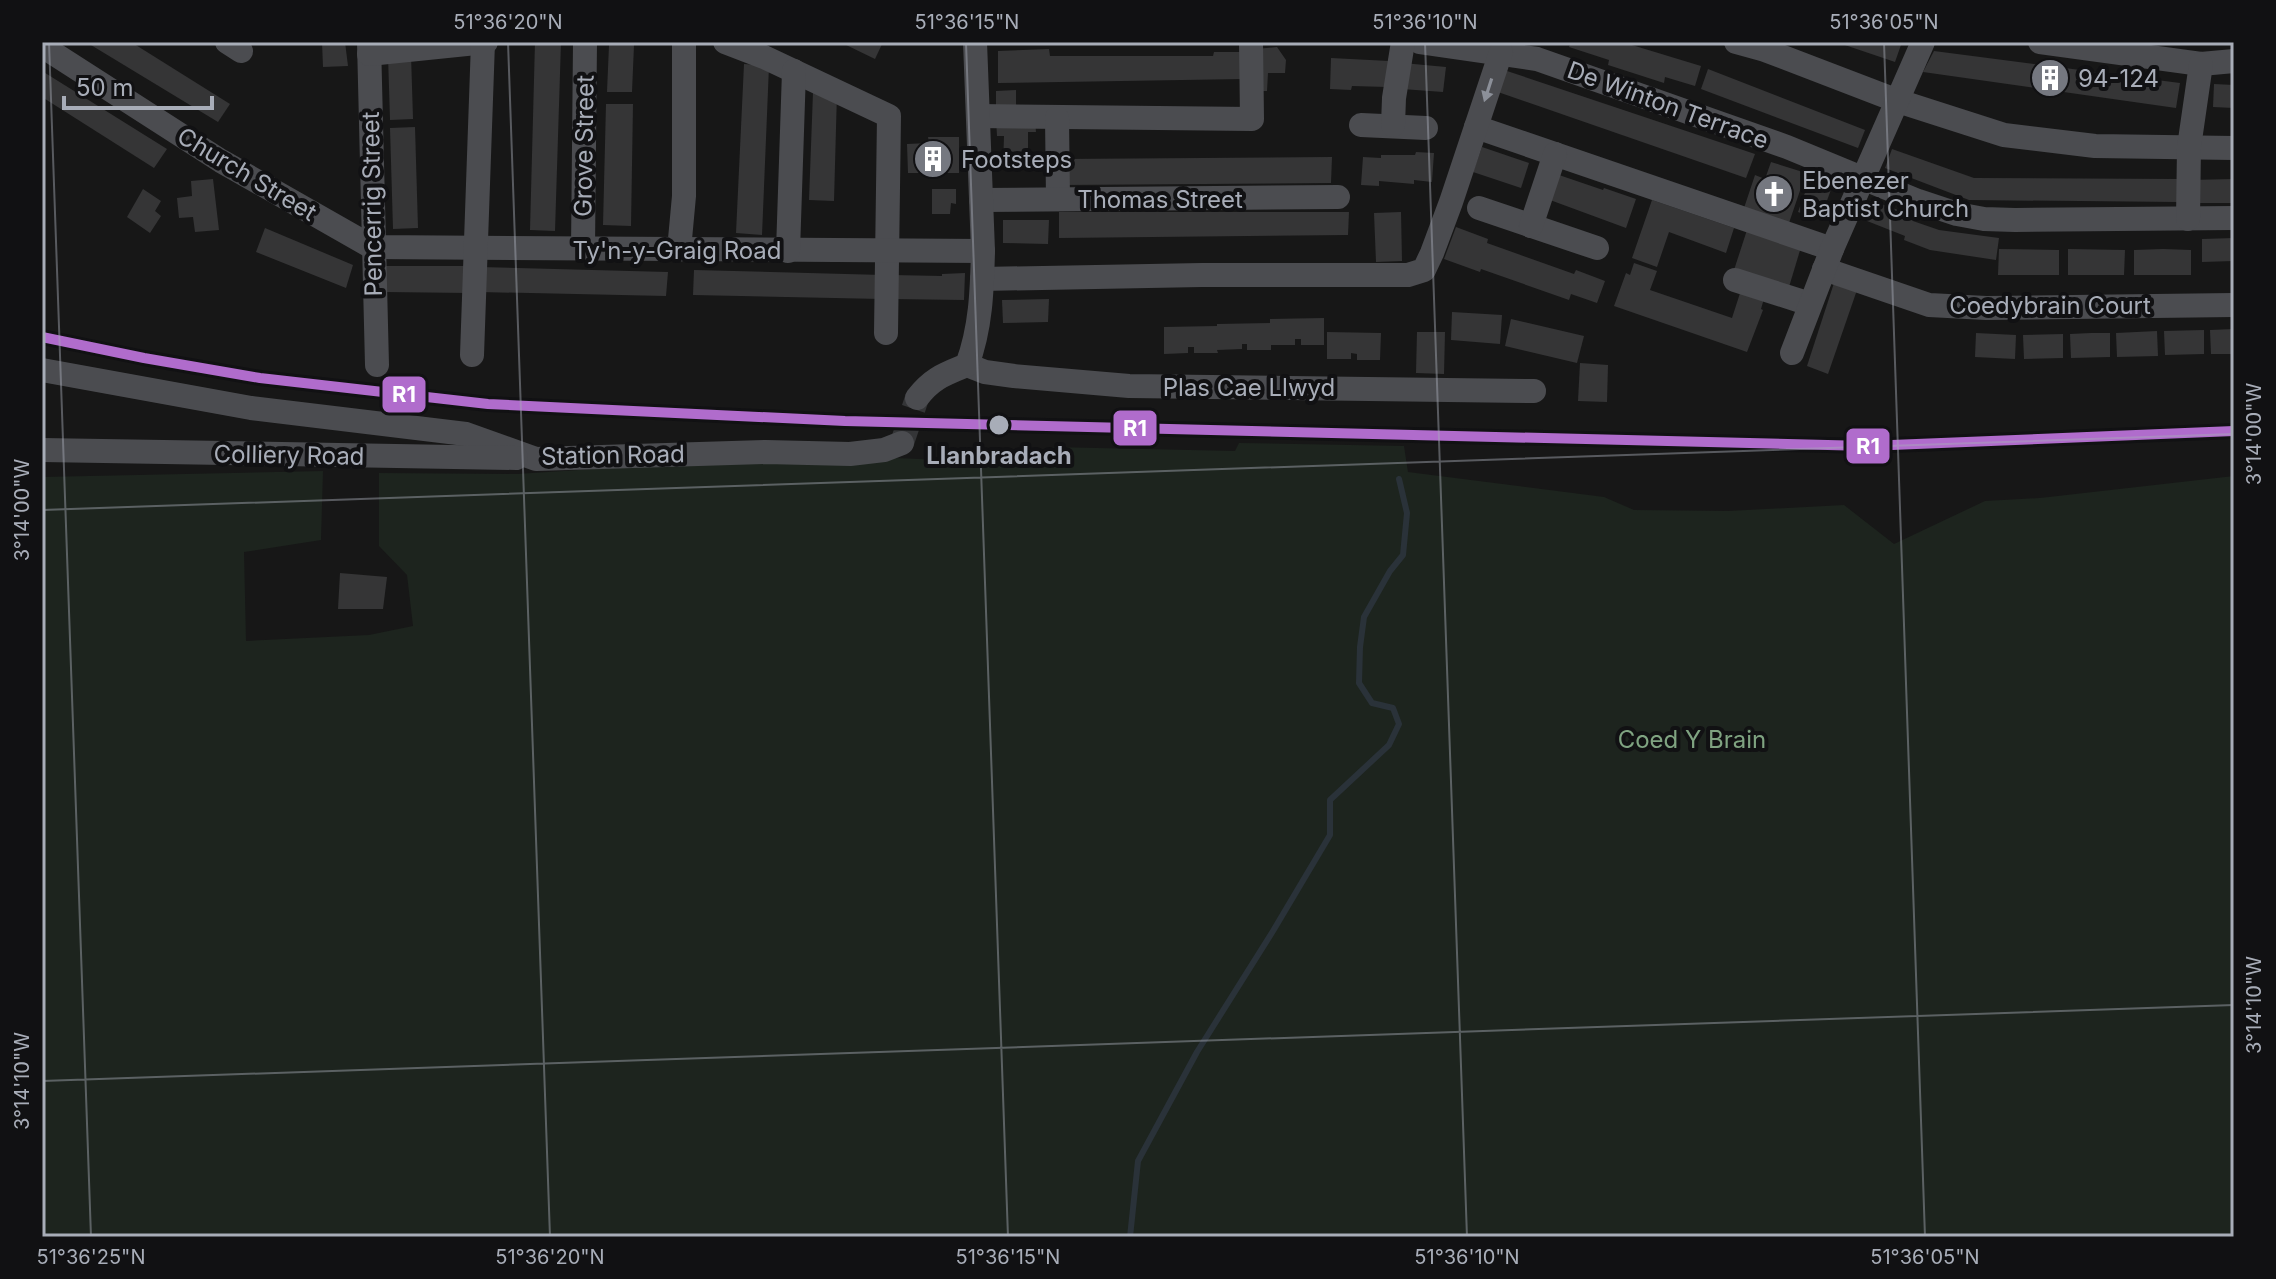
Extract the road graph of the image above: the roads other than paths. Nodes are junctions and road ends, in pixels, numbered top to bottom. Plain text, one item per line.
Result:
1 (485, 42) edge
2 (585, 42) edge
3 (684, 42) edge
4 (725, 42) edge
5 (975, 42) edge
6 (1251, 42) edge
7 (1403, 42) edge
8 (1420, 42) edge
9 (1736, 42) edge
10 (1923, 42) edge
11 (2040, 42) edge
12 (42, 46) edge
13 (369, 48) edge
14 (1501, 52) junction
15 (2222, 57) edge
16 (794, 71) junction
17 (1898, 101) junction
18 (978, 116) junction
19 (1057, 118) junction
20 (1361, 125) dead end
21 (1393, 125) junction
22 (1476, 127) junction
23 (1426, 128) dead end
24 (2189, 147) junction
25 (2234, 148) edge
26 (1555, 154) junction
27 (1863, 178) junction
28 (1338, 197) dead end
29 (1058, 199) junction
30 (981, 200) junction
31 (1479, 208) dead end
32 (2234, 218) edge
33 (2188, 219) junction
34 (1531, 226) junction
35 (372, 247) junction
36 (477, 248) junction
37 (1597, 248) dead end
38 (583, 249) junction
39 (679, 250) junction
40 (788, 251) junction
41 (887, 251) junction
42 (983, 251) junction
43 (1828, 259) junction
44 (982, 279) junction
45 (1735, 280) dead end
46 (1810, 304) junction
47 (2234, 305) edge
48 (886, 333) dead end
49 (1792, 353) dead end
50 (472, 355) dead end
51 (377, 365) dead end
52 (967, 365) junction
53 (42, 370) edge
54 (1534, 391) dead end
55 (917, 398) tunnel mouth
56 (902, 443) dead end
57 (42, 450) edge
58 (536, 459) junction

1 - 13 street
1 - 36 street
2 - 38 street, Grove Street
3 - 39 street
4 - 16 street
5 - 18 street
6 - 19 street
7 - 21 street
8 - 14 street, De Winton Terrace
9 - 17 street
10 - 17 street
11 - 15 street
12 - 35 street, Church Street
13 - 35 street, Pencerrig Street
14 -> 22 street
14 - 27 street, De Winton Terrace
15 - 24 street
16 - 40 street
16 - 41 street
17 - 24 street
17 - 27 street
18 - 19 street
18 - 30 street
19 - 29 street
20 - 21 street
21 - 23 street
22 - 26 street, Coedybrain Court
22 - 44 street
24 - 25 street
24 - 33 street
26 - 34 street
26 - 43 street, Coedybrain Court
27 - 33 street, De Winton Terrace
27 - 43 street
28 - 29 street, Thomas Street
29 - 30 street, Thomas Street
30 - 42 street
31 - 34 street
32 - 33 street, De Winton Terrace
34 - 37 street
35 - 36 street, Ty'n-y-Graig Road
35 - 51 street, Pencerrig Street
36 - 38 street, Ty'n-y-Graig Road
36 - 50 street
38 - 39 street, Ty'n-y-Graig Road
39 - 40 street, Ty'n-y-Graig Road
40 - 41 street, Ty'n-y-Graig Road
41 - 42 street, Ty'n-y-Graig Road
41 - 48 street
42 - 44 street
43 - 46 street
43 - 47 street, Coedybrain Court
44 - 52 street
45 - 46 street
46 - 49 street
52 - 54 street, Plas Cae Llwyd
52 - 55 street
53 - 58 street, Station Road
56 - 58 street, Station Road
57 - 58 street, Colliery Road

